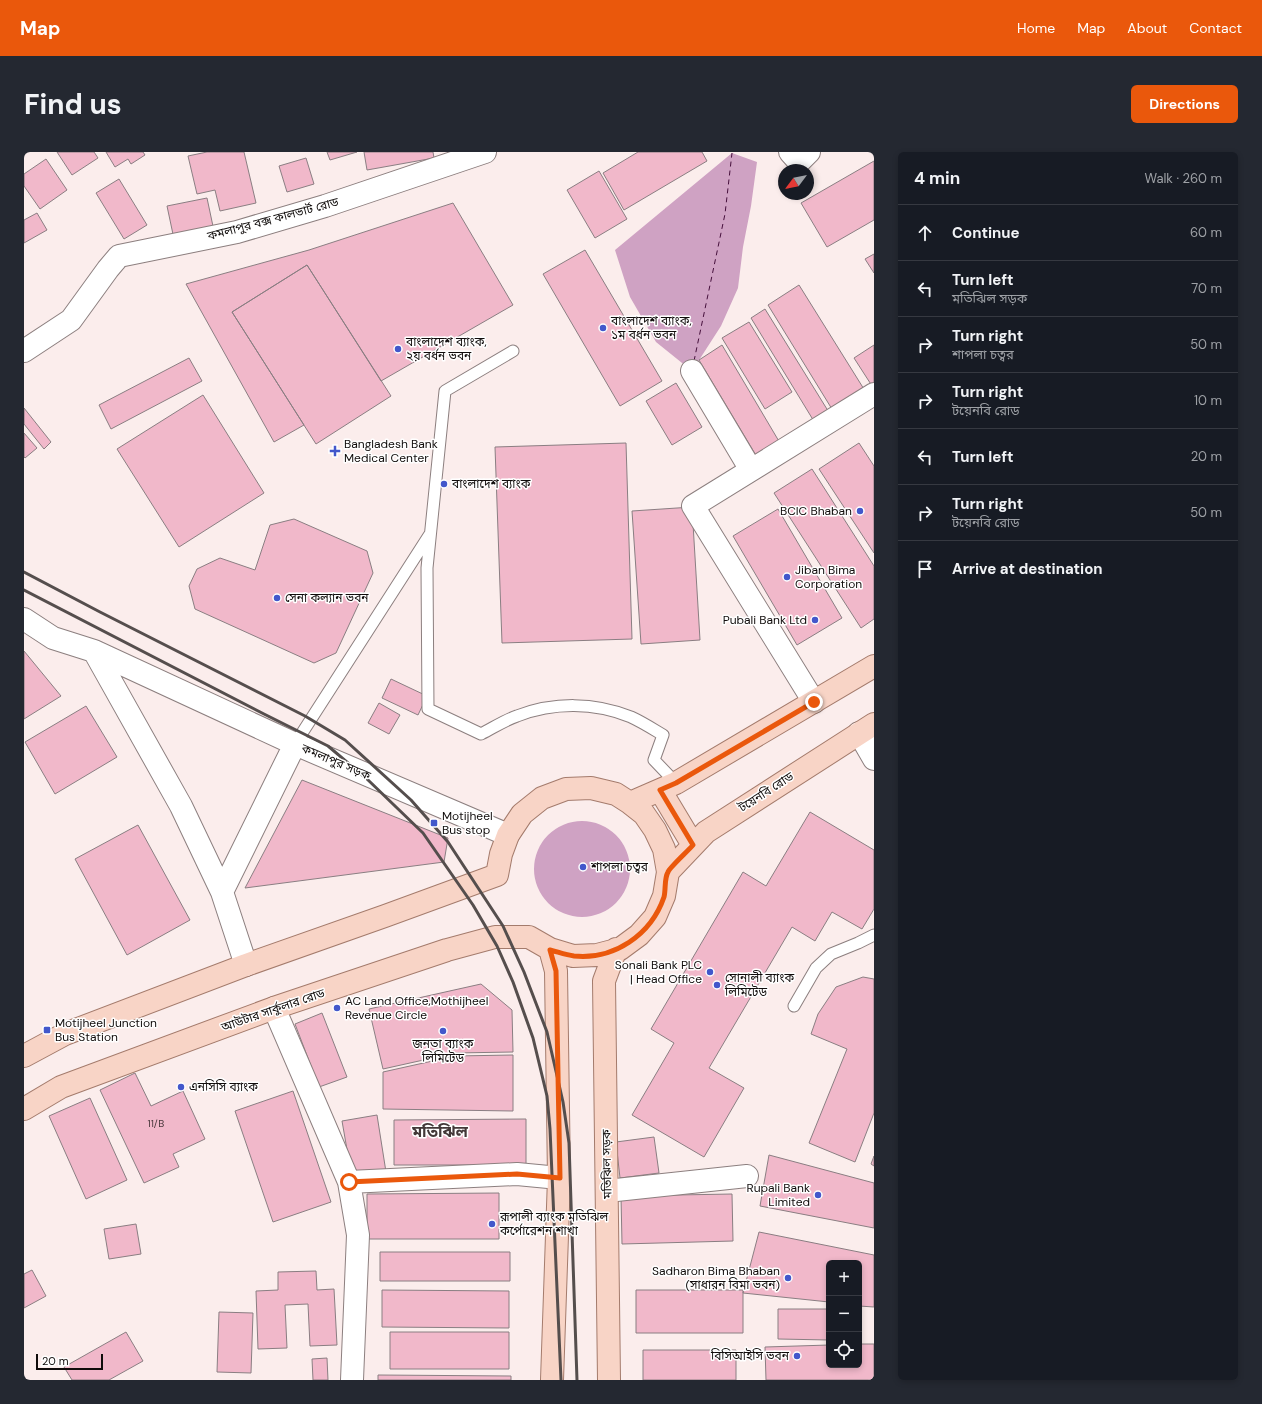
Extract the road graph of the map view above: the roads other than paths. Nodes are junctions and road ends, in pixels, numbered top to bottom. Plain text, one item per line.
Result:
1 (484, 152) edge
2 (790, 152) edge
3 (809, 152) edge
4 (24, 351) edge
5 (513, 351) dead end
6 (692, 371) dead end
7 (874, 394) edge
8 (751, 470) junction
9 (431, 532) junction
10 (24, 619) edge
11 (94, 651) junction
12 (874, 666) edge
13 (814, 702) junction
14 (866, 728) edge
15 (295, 744) junction
16 (874, 759) edge
17 (668, 786) junction
18 (630, 803) junction
19 (508, 835) junction
20 (693, 845) junction
21 (668, 872) junction
22 (222, 892) junction
23 (874, 935) edge
24 (616, 949) junction
25 (550, 950) junction
26 (246, 965) junction
27 (794, 1006) dead end
28 (274, 1008) junction
29 (24, 1056) edge
30 (24, 1109) edge
31 (747, 1176) dead end
32 (560, 1178) junction
33 (349, 1182) junction
34 (607, 1191) junction
35 (352, 1380) edge
36 (552, 1380) edge
37 (609, 1380) edge

1 - 4 street, কমলাপুর বক্স কালভার্ট রোড
2 - 3 street
5 - 9 lane
6 - 8 street
7 - 8 street
8 - 13 street
9 - 15 lane
9 - 17 lane
10 - 11 street
11 - 15 street
11 - 22 street
12 - 13 main road
13 - 17 main road
14 - 16 street
14 - 20 main road, টয়েনবি রোড
15 - 19 street, কমলাপুর সড়ক
15 - 22 street, কমলাপুর সড়ক
17 - 18 main road
17 - 20 main road
18 - 19 main road
18 - 21 main road
19 - 26 main road
20 - 21 main road, টয়েনবি রোড
21 - 24 main road
22 - 26 street
23 - 27 lane
24 - 25 main road
24 - 34 main road, মতিঝিল সড়ক
25 - 28 main road, আউটার সার্কুলার রোড
25 - 32 main road
26 - 29 main road
28 - 30 main road, আউটার সার্কুলার রোড
28 - 33 street
31 - 34 street
32 - 33 street
32 - 36 main road
33 - 35 street
34 - 37 main road, মতিঝিল সড়ক

